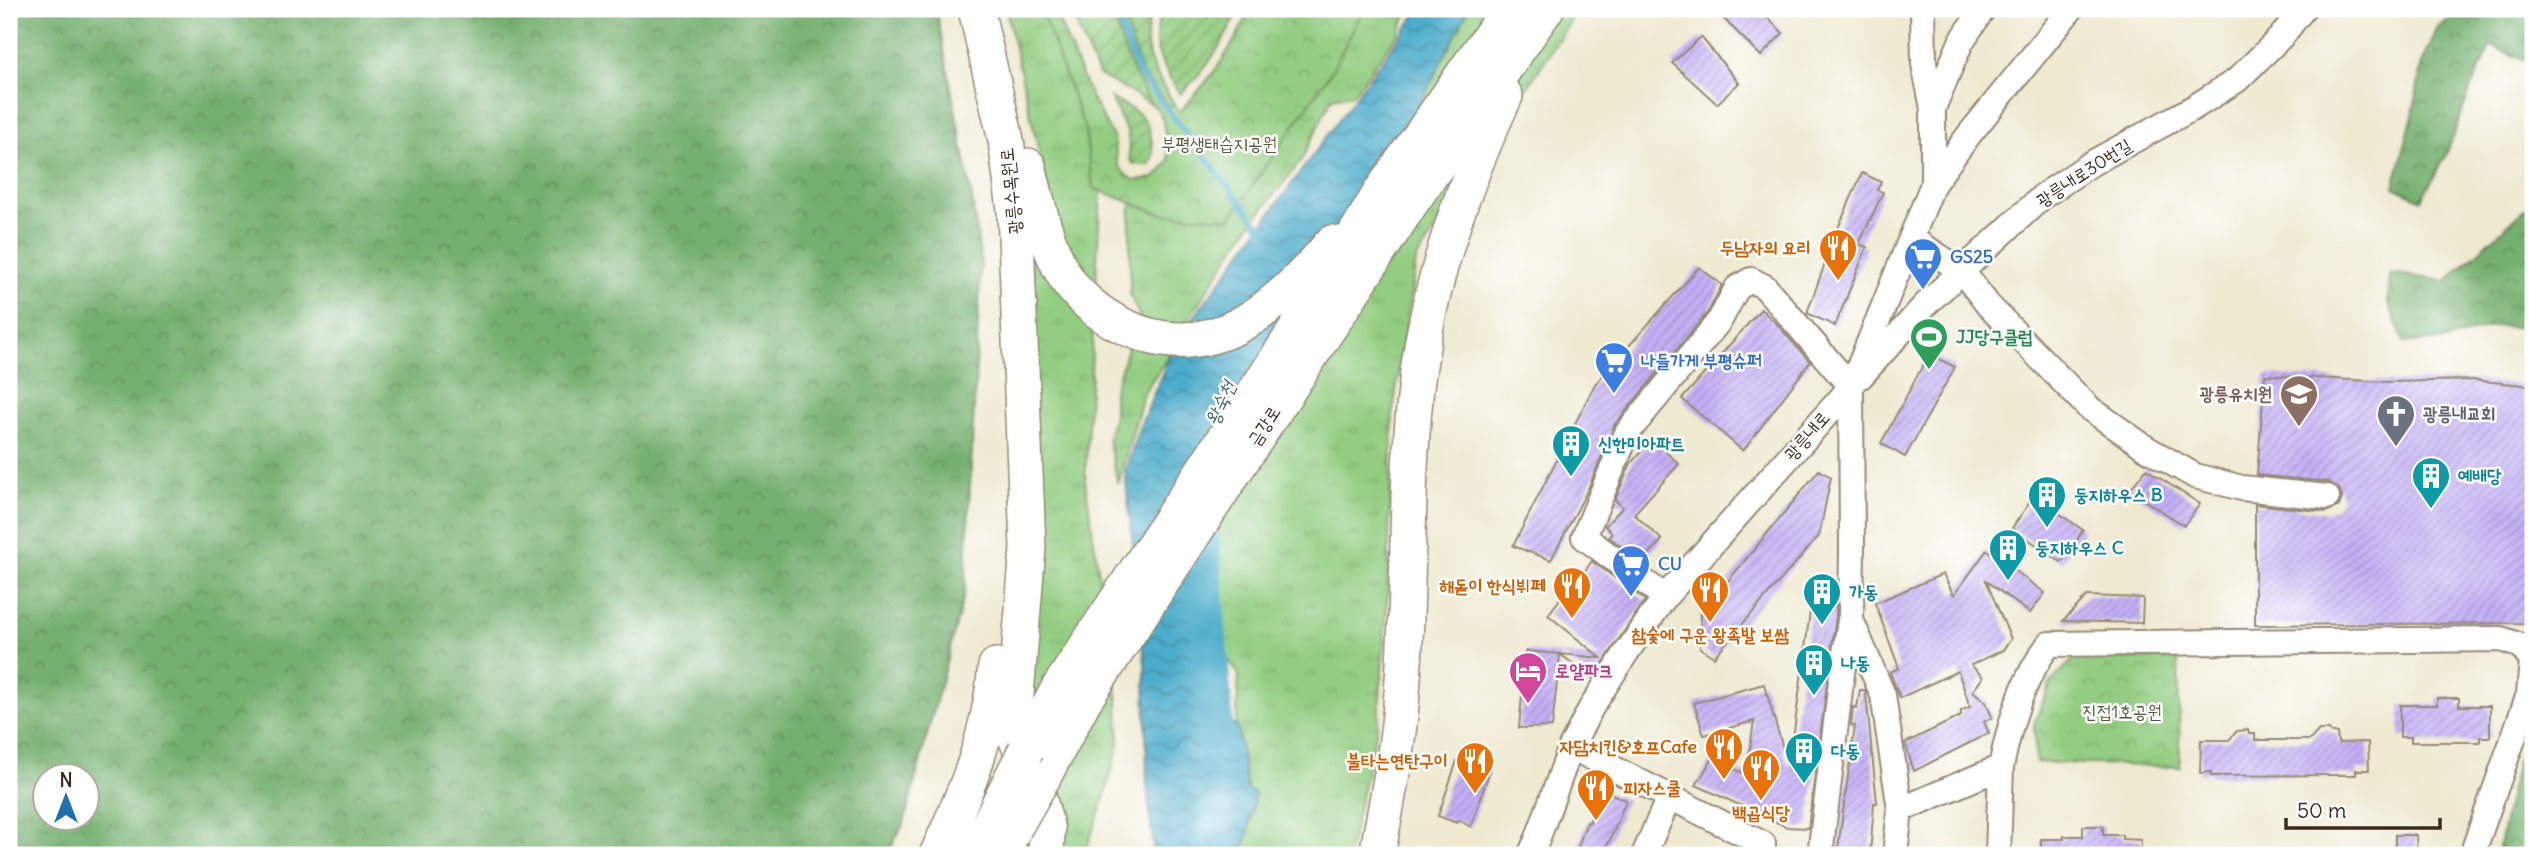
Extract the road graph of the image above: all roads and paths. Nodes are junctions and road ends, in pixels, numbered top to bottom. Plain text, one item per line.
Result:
1 (976, 9) edge
2 (992, 9) edge
3 (1509, 9) edge
4 (1546, 9) edge
5 (1923, 9) edge
6 (1983, 9) edge
7 (2071, 9) edge
8 (2303, 9) edge
9 (1933, 108) junction
10 (1933, 184) junction
11 (1381, 192) junction
12 (1912, 239) junction
13 (1962, 271) junction
14 (1022, 377) junction
15 (1850, 387) junction
16 (2327, 497) dead end
17 (1665, 597) junction
18 (1850, 620) junction
19 (1071, 695) junction
20 (1570, 747) junction
21 (2001, 767) junction
22 (1670, 795) junction
23 (1900, 810) junction
24 (1005, 829) edge
25 (937, 855) edge
26 (974, 855) edge
27 (1046, 855) edge
28 (1377, 855) edge
29 (1530, 855) edge
30 (1644, 855) edge
31 (1763, 855) edge
32 (1820, 855) edge
33 (1895, 855) edge
34 (1998, 855) edge
35 (2474, 855) edge

1 - 14 main road, 광릉수목원로
2 - 11 main road
3 - 11 main road, 금강로
4 - 19 main road, 금강로
4 - 28 main road
5 - 9 street
6 - 9 street
7 - 10 street, 광릉내로
8 - 13 street, 광릉내로30번길
9 - 10 street
10 - 12 street, 광릉내로
11 - 19 main road, 금강로
12 - 13 street
12 - 15 street, 광릉내로
13 - 15 street, 광릉내로30번길
13 - 16 street
14 - 25 main road
14 - 27 main road
15 - 17 street, 광릉내로
15 - 17 street
15 - 18 street
17 - 20 street, 광릉내로
18 - 23 street
18 - 32 street
19 - 24 main road, 금강로, bridge
20 - 22 street
20 - 29 street, 광릉내로
21 - 23 street
21 - 34 street
21 - 35 street
22 - 30 street
22 - 31 street
23 - 33 street
24 - 26 main road, 금강로

